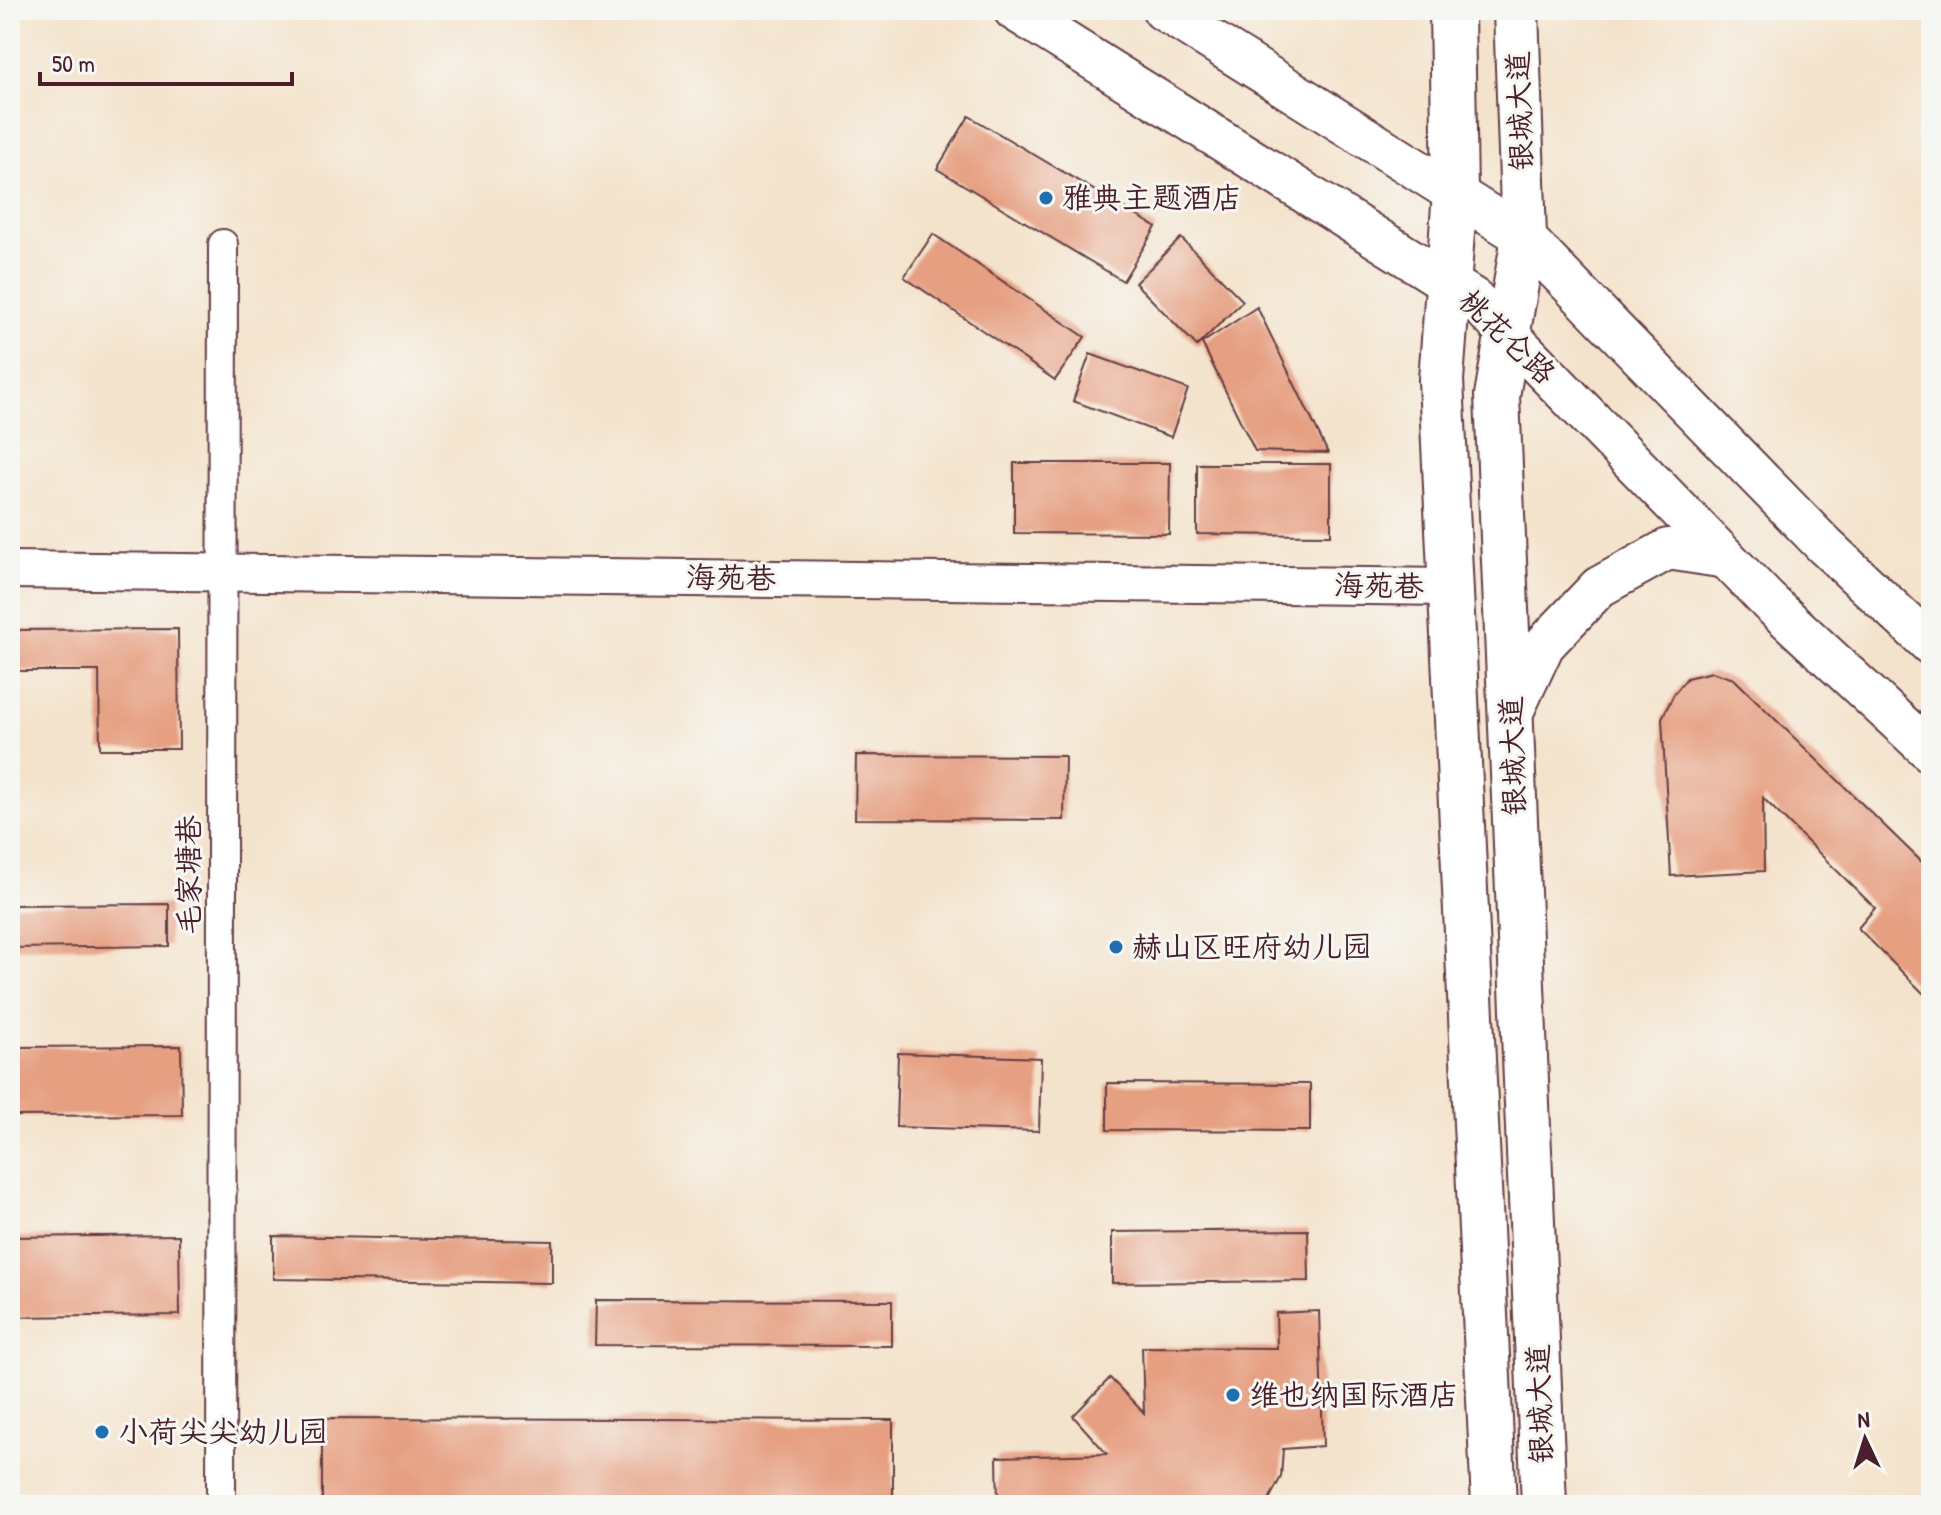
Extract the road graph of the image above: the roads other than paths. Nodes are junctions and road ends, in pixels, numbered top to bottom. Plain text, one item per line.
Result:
1 (1014, 10) edge
2 (1163, 10) edge
3 (1452, 10) edge
4 (1516, 10) edge
5 (1455, 193) junction
6 (1524, 237) junction
7 (223, 244) dead end
8 (1448, 283) junction
9 (1508, 334) junction
10 (1726, 558) junction
11 (10, 570) edge
12 (224, 572) junction
13 (1451, 587) junction
14 (1931, 645) edge
15 (1511, 716) junction
16 (1931, 752) edge
17 (221, 1505) edge
18 (1494, 1505) edge
19 (1544, 1505) edge

1 - 8 main road, 桃花仑路
2 - 5 main road
3 - 5 main road, 银城大道
4 - 6 main road, 银城大道
5 - 6 main road
5 - 8 main road, 银城大道
6 - 9 main road, 银城大道
6 - 14 main road
7 - 12 street, 毛家塘巷
8 - 9 main road, 桃花仑路
8 - 13 main road, 银城大道
9 - 10 main road, 桃花仑路
9 - 15 main road, 银城大道
10 - 15 main road
10 - 16 main road, 桃花仑路
11 - 12 street, 海苑巷
12 - 13 street, 海苑巷
12 - 17 street, 毛家塘巷
13 - 18 main road, 银城大道
15 - 19 main road, 银城大道

